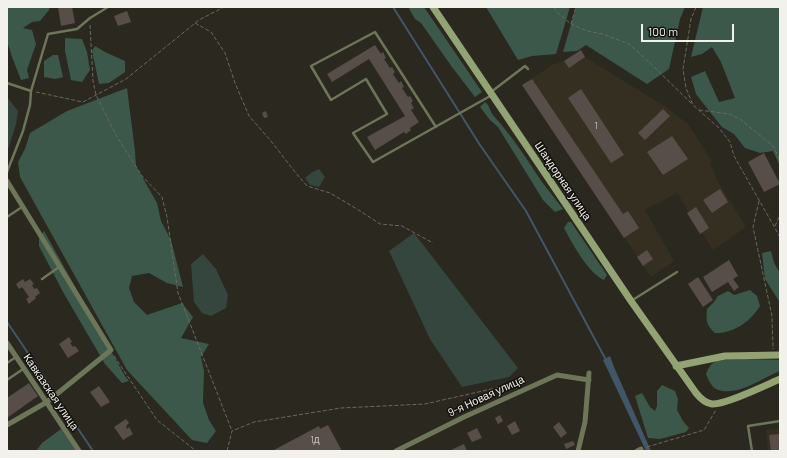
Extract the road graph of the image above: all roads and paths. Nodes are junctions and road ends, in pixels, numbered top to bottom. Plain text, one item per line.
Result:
1 (108, 7) edge
2 (224, 7) edge
3 (433, 7) edge
4 (554, 7) edge
5 (576, 7) edge
6 (696, 7) edge
7 (90, 18) junction
8 (195, 23) junction
9 (571, 24) junction
10 (528, 69) dead end
11 (7, 83) edge
12 (31, 91) junction
13 (491, 93) junction
14 (96, 95) junction
15 (693, 105) junction
16 (699, 110) junction
17 (436, 127) junction
18 (780, 161) edge
19 (7, 172) edge
20 (7, 181) edge
21 (759, 200) junction
22 (23, 207) junction
23 (780, 215) edge
24 (7, 217) edge
25 (774, 227) junction
26 (780, 237) edge
27 (433, 243) dead end
28 (60, 267) junction
29 (677, 272) dead end
30 (42, 279) dead end
31 (631, 301) junction
32 (7, 343) edge
33 (111, 350) junction
34 (777, 355) edge
35 (16, 357) junction
36 (7, 363) edge
37 (676, 366) junction
38 (24, 368) junction
39 (589, 373) dead end
40 (780, 379) edge
41 (7, 380) edge
42 (533, 380) dead end
43 (589, 380) junction
44 (47, 402) junction
45 (721, 402) junction
46 (780, 421) edge
47 (7, 425) edge
48 (232, 431) junction
49 (639, 450) edge
50 (79, 451) edge
51 (196, 451) edge
52 (228, 451) edge
53 (396, 451) edge
54 (578, 451) edge
55 (752, 451) edge

1 - 7 lane
2 - 8 path
3 - 13 street, Шандорная улица
4 - 9 path
5 - 9 path
6 - 15 path
7 - 12 lane
7 - 14 path
8 - 14 path
8 - 27 path
9 - 15 path
10 - 13 lane
11 - 12 lane
12 - 14 path
12 - 19 lane
13 - 17 lane
13 - 31 street, Шандорная улица
14 - 48 path
15 - 16 path
16 - 18 path
16 - 21 path
17 - 17 lane
20 - 22 street
21 - 25 path
21 - 34 path
22 - 24 lane
22 - 28 street
23 - 25 path
25 - 26 path
28 - 30 lane
28 - 33 street
29 - 31 lane
31 - 37 street, Шандорная улица
32 - 35 street, Кавказская улица
33 - 44 street
33 - 51 path
34 - 37 street
35 - 36 lane
35 - 38 street, Кавказская улица
37 - 45 street, Шандорная улица
38 - 41 lane
38 - 44 street, Кавказская улица
39 - 43 street
40 - 45 street
42 - 48 path
43 - 53 street, 9-я Новая улица
43 - 54 street
44 - 47 street
44 - 50 street, Кавказская улица
45 - 49 path
46 - 55 lane
48 - 52 path

